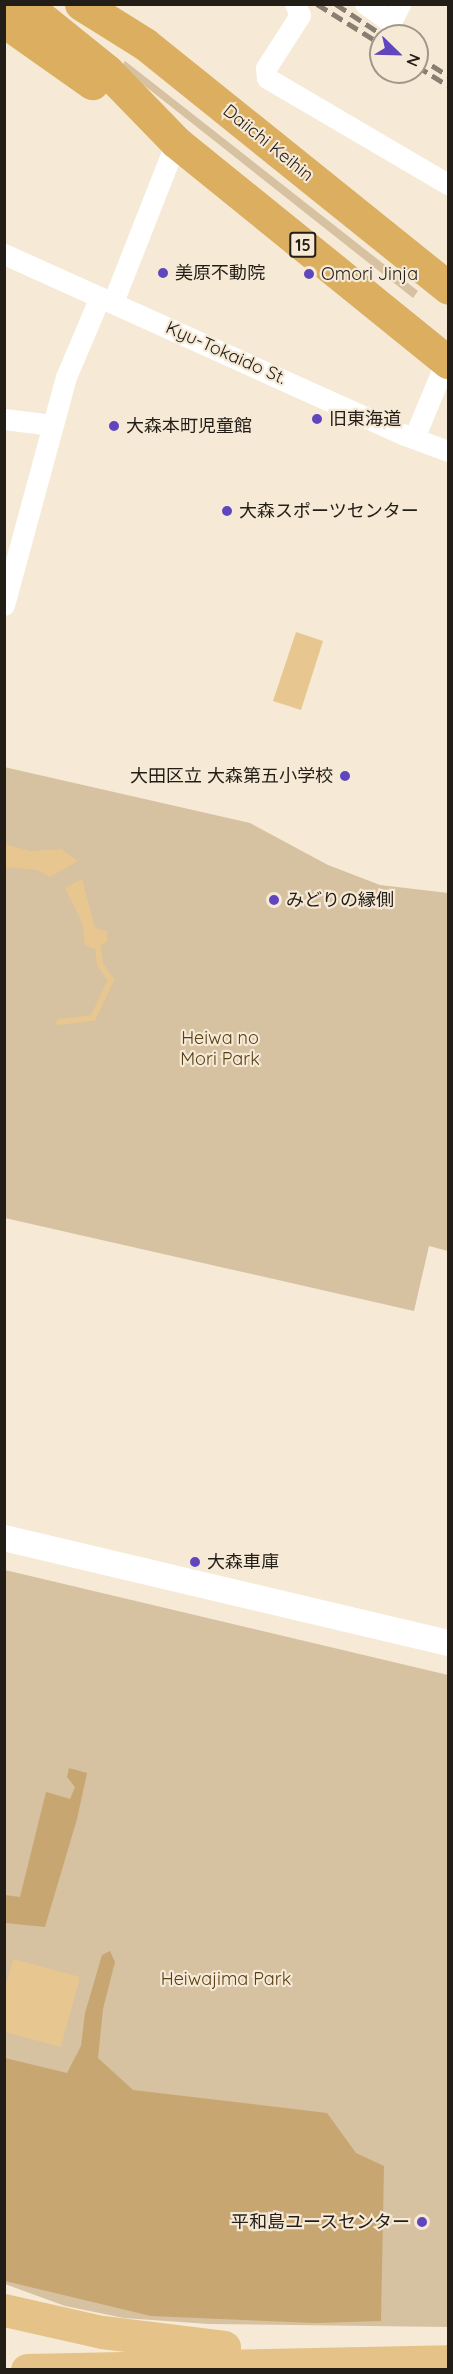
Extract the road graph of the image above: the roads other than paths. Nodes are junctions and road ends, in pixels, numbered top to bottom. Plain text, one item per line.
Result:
1 (24, 4) edge
2 (81, 4) edge
3 (107, 4) edge
4 (295, 4) edge
5 (365, 4) edge
6 (400, 4) edge
7 (4, 21) edge
8 (144, 44) junction
9 (168, 134) junction
10 (448, 184) edge
11 (4, 254) edge
12 (448, 288) edge
13 (107, 299) junction
14 (448, 360) edge
15 (4, 419) edge
16 (53, 425) junction
17 (414, 438) junction
18 (448, 451) edge
19 (4, 605) edge
20 (4, 1538) edge
21 (448, 1643) edge
22 (4, 2310) edge
23 (359, 2361) junction
24 (448, 2361) edge
25 (27, 2370) edge

1 - 9 highway, 15
2 - 8 highway, Daiichi Keihin
3 - 8 highway
4 - 10 street
5 - 6 street
7 - 9 highway, 15
8 - 12 highway, Daiichi Keihin
9 - 13 street
9 - 14 highway, 15
11 - 13 street, Kyu-Tokaido St.
13 - 16 street
13 - 17 street, Kyu-Tokaido St.
14 - 17 street
15 - 16 street
16 - 19 street
17 - 18 street, Kyu-Tokaido St.
20 - 21 street
22 - 23 main road
23 - 24 main road
23 - 25 main road

